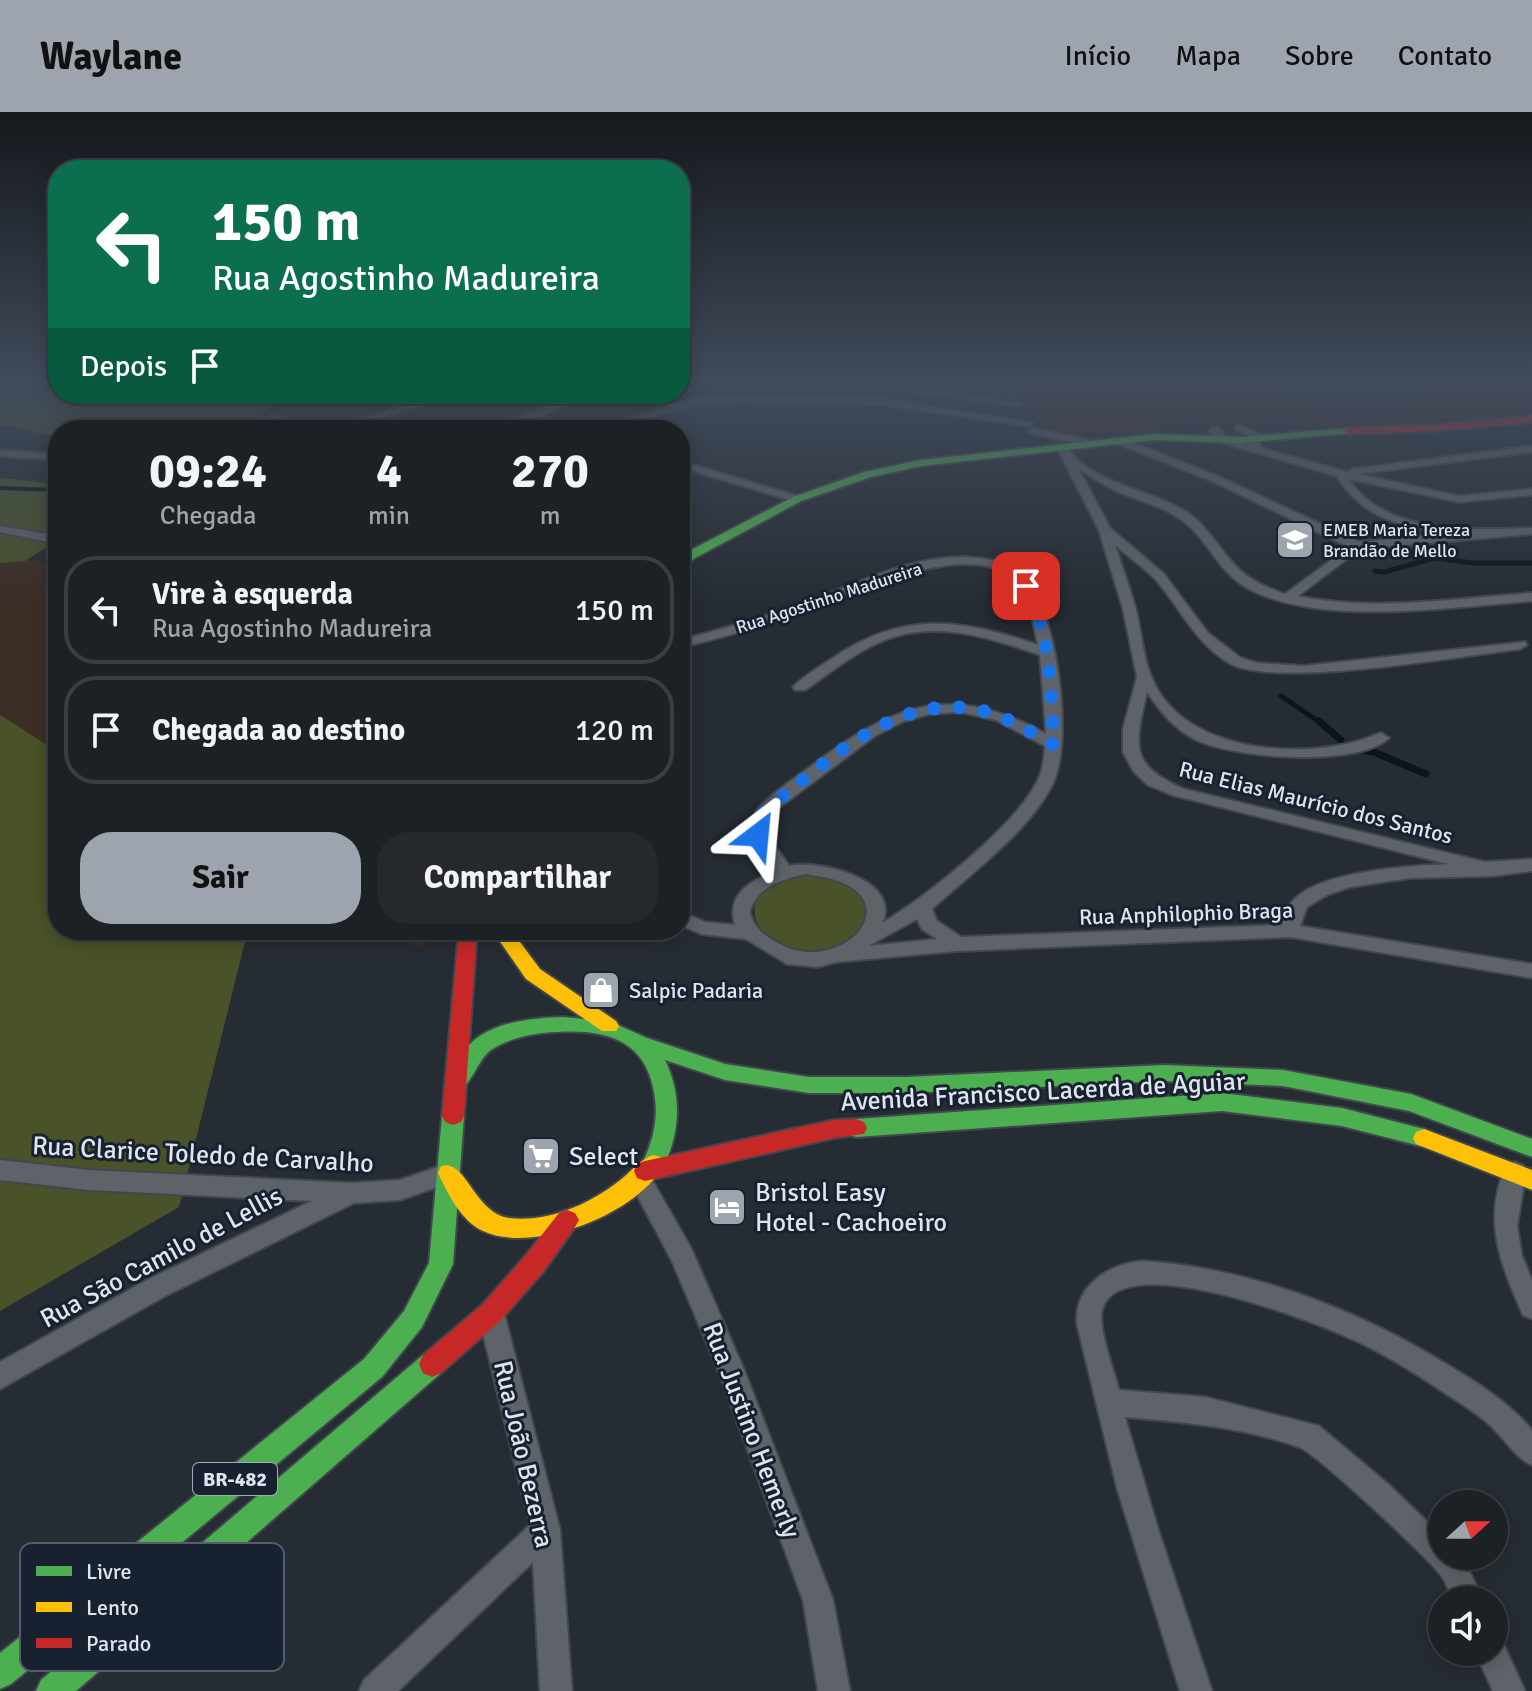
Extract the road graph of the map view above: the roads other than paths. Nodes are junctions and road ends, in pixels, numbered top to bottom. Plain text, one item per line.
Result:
1 (982, 456) edge
2 (1067, 456) edge
3 (1070, 456) edge
4 (1157, 456) edge
5 (1291, 456) edge
6 (1481, 456) edge
7 (690, 467) edge
8 (1341, 474) junction
9 (1532, 492) edge
10 (797, 499) junction
11 (0, 529) edge
12 (1105, 530) junction
13 (1532, 531) edge
14 (1495, 533) junction
15 (48, 538) edge
16 (1357, 546) junction
17 (690, 556) edge
18 (1532, 597) edge
19 (1285, 600) junction
20 (690, 641) edge
21 (1520, 645) dead end
22 (1048, 653) junction
23 (1144, 677) junction
24 (800, 687) dead end
25 (1381, 738) dead end
26 (1054, 745) junction
27 (1532, 865) edge
28 (1493, 870) junction
29 (783, 871) junction
30 (922, 908) junction
31 (690, 922) edge
32 (1290, 931) junction
33 (749, 933) junction
34 (467, 940) edge
35 (508, 940) edge
36 (866, 941) junction
37 (957, 944) junction
38 (839, 956) junction
39 (1532, 971) edge
40 (637, 1042) junction
41 (457, 1082) junction
42 (1532, 1148) edge
43 (0, 1170) edge
44 (449, 1173) junction
45 (643, 1175) junction
46 (1523, 1176) edge
47 (351, 1193) junction
48 (567, 1220) junction
49 (1532, 1307) edge
50 (491, 1313) junction
51 (0, 1376) edge
52 (1107, 1402) junction
53 (1532, 1451) edge
54 (546, 1530) junction
55 (1428, 1542) edge
56 (159, 1543) edge
57 (224, 1543) edge
58 (20, 1657) edge
59 (1497, 1666) edge
60 (75, 1671) edge
61 (0, 1673) edge
62 (52, 1691) edge
63 (375, 1691) edge
64 (556, 1691) edge
65 (834, 1691) edge
66 (1196, 1691) edge
67 (1509, 1691) edge

1 - 10 main road
2 - 12 street, Rua Elias Maurício dos Santos
3 - 19 street
4 - 16 street
5 - 8 street
6 - 8 street
7 - 10 street
8 - 9 street
8 - 14 street
10 - 17 main road
11 - 15 street
12 - 21 street
12 - 23 street, Rua Elias Maurício dos Santos
13 - 14 street
14 - 16 street
16 - 19 street
18 - 19 street
20 - 22 street, Rua Agostinho Madureira
22 - 24 street
22 - 26 street, Rua Agostinho Madureira
23 - 25 street
23 - 28 street, Rua Elias Maurício dos Santos
26 - 29 street
26 - 30 street, Rua Agostinho Madureira
27 - 28 street
28 - 32 street
29 - 33 street
29 - 36 street
30 - 36 street, Rua Agostinho Madureira
30 - 37 street
31 - 33 street
32 - 37 street, Rua Anphilophio Braga
32 - 39 street, Rua Anphilophio Braga
33 - 38 street
34 - 41 main road
35 - 40 main road
36 - 38 street
37 - 38 street, Rua Anphilophio Braga
40 - 41 main road
40 - 42 main road, Avenida Francisco Lacerda de Aguiar
40 - 45 main road
41 - 44 main road
43 - 47 street, Rua Clarice Toledo de Carvalho
44 - 47 street, Rua Clarice Toledo de Carvalho
44 - 48 main road
44 - 56 main road, BR-482
45 - 46 main road, Avenida Francisco Lacerda de Aguiar
45 - 48 main road, BR-482
45 - 65 street, Rua Justino Hemerly
46 - 49 street
47 - 51 street, Rua São Camilo de Lellis
48 - 50 main road, BR-482
50 - 54 street, Rua João Bezerra
50 - 57 main road, BR-482
52 - 53 street
52 - 55 street
52 - 66 street
54 - 63 street
54 - 64 street, Rua João Bezerra
58 - 61 main road, BR-482
59 - 67 street
60 - 62 main road, BR-482

